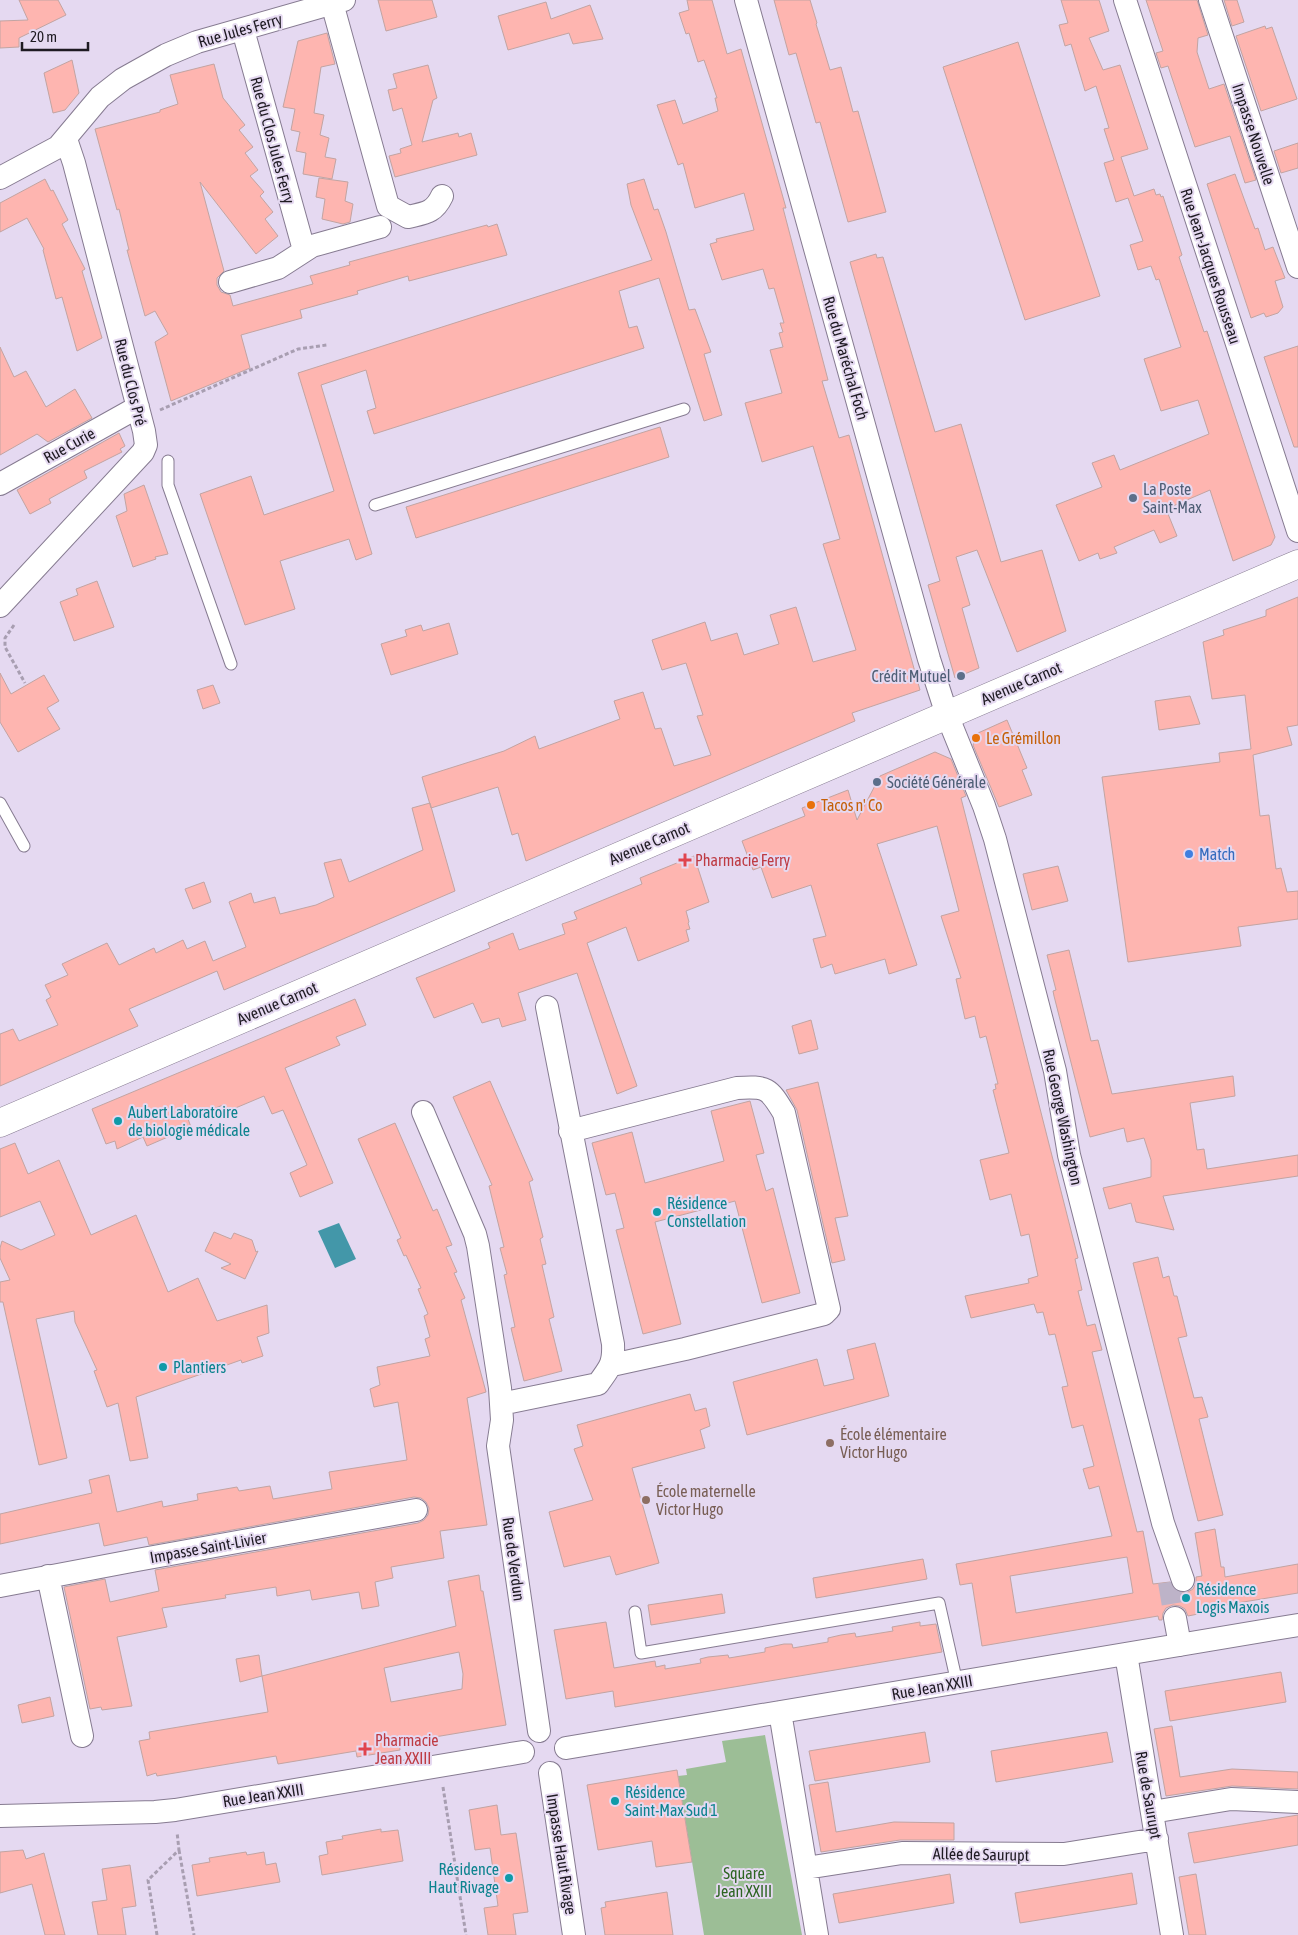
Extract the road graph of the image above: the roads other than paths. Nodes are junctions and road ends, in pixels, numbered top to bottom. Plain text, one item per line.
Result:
1 (746, 0) edge
2 (1124, 0) edge
3 (1210, 0) edge
4 (338, 2) edge
5 (243, 30) junction
6 (66, 139) junction
7 (0, 178) edge
8 (442, 196) dead end
9 (380, 228) dead end
10 (304, 250) junction
11 (1298, 267) edge
12 (230, 282) dead end
13 (684, 409) dead end
14 (139, 412) junction
15 (168, 461) dead end
16 (0, 484) edge
17 (375, 505) dead end
18 (1298, 531) edge
19 (1298, 564) edge
20 (9, 612) edge
21 (231, 664) dead end
22 (947, 715) junction
23 (0, 803) edge
24 (24, 846) dead end
25 (547, 1007) dead end
26 (424, 1112) dead end
27 (0, 1123) edge
28 (570, 1131) junction
29 (612, 1365) junction
30 (500, 1396) junction
31 (416, 1510) dead end
32 (48, 1576) junction
33 (1176, 1581) tunnel mouth
34 (0, 1586) edge
35 (635, 1612) dead end
36 (1182, 1617) tunnel mouth
37 (1298, 1625) edge
38 (1187, 1643) junction
39 (1126, 1654) junction
40 (957, 1683) junction
41 (780, 1712) junction
42 (539, 1731) junction
43 (82, 1736) dead end
44 (566, 1748) junction
45 (523, 1752) junction
46 (550, 1773) junction
47 (1298, 1802) edge
48 (1152, 1812) junction
49 (0, 1816) edge
50 (1157, 1839) junction
51 (806, 1868) junction
52 (574, 1935) edge
53 (818, 1935) edge
54 (1172, 1935) edge

1 - 22 street, Rue du Maréchal Foch
2 - 18 street, Rue Jean-Jacques Rousseau
3 - 11 street, Impasse Nouvelle
4 - 5 street, Rue Jules Ferry
4 - 8 street
5 - 6 street, Rue Jules Ferry
5 - 10 street, Rue du Clos Jules Ferry
6 - 7 street, Rue Jules Ferry
6 - 14 street, Rue du Clos Pré
9 - 10 street
10 - 12 street
13 - 17 lane
14 - 16 street, Rue Curie
14 - 20 street, Rue du Clos Pré
15 - 21 lane
19 - 22 street, Avenue Carnot
22 - 27 street, Avenue Carnot
22 - 33 street, Rue George Washington
23 - 24 lane
25 - 28 street
26 - 30 street, Rue de Verdun
28 - 29 street
28 - 29 street
29 - 30 street
30 - 42 street, Rue de Verdun
31 - 32 street, Impasse Saint-Livier
32 - 34 street, Impasse Saint-Livier
32 - 43 street
35 - 40 lane
36 - 38 street
37 - 38 street, Rue Jean XXIII
38 - 39 street, Rue Jean XXIII
39 - 40 street, Rue Jean XXIII
39 - 48 street, Rue de Saurupt
40 - 41 street, Rue Jean XXIII
41 - 44 street, Rue Jean XXIII
41 - 51 street
42 - 44 street
42 - 45 street
44 - 46 street
45 - 46 street
45 - 49 street, Rue Jean XXIII
46 - 52 street, Impasse Haut Rivage
47 - 48 street
48 - 50 street, Rue de Saurupt
50 - 51 street, Allée de Saurupt
50 - 54 street, Rue de Saurupt
51 - 53 street

